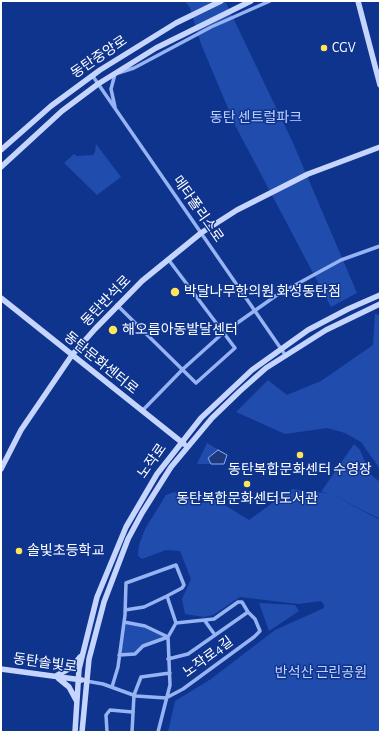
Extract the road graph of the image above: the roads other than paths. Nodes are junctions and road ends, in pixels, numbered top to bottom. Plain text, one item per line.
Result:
1 (221, 1) edge
2 (251, 1) edge
3 (270, 1) edge
4 (358, 1) edge
5 (115, 74) junction
6 (92, 75) junction
7 (98, 84) junction
8 (380, 85) edge
9 (116, 110) junction
10 (380, 147) edge
11 (1, 150) edge
12 (1, 167) edge
13 (201, 233) junction
14 (380, 246) edge
15 (168, 259) junction
16 (380, 295) edge
17 (1, 298) edge
18 (380, 304) edge
19 (118, 305) junction
20 (254, 310) junction
21 (224, 333) junction
22 (281, 348) junction
23 (72, 355) junction
24 (286, 356) junction
25 (262, 362) junction
26 (266, 368) junction
27 (183, 369) junction
28 (142, 411) junction
29 (198, 422) junction
30 (203, 427) junction
31 (181, 442) junction
32 (187, 446) junction
33 (166, 462) junction
34 (171, 467) junction
35 (1, 469) edge
36 (167, 596) junction
37 (125, 610) junction
38 (248, 612) junction
39 (205, 621) junction
40 (124, 622) junction
41 (176, 623) junction
42 (215, 635) junction
43 (168, 636) junction
44 (82, 655) junction
45 (119, 655) junction
46 (89, 657) junction
47 (168, 659) junction
48 (1, 669) edge
49 (170, 674) junction
50 (56, 676) junction
51 (78, 680) junction
52 (86, 681) junction
53 (112, 687) junction
54 (134, 695) junction
55 (166, 698) junction
56 (77, 700) junction
57 (84, 702) junction
58 (132, 712) junction
59 (75, 732) edge
60 (82, 732) edge
61 (107, 732) edge
62 (132, 732) edge
63 (158, 732) edge

1 - 6 street, 동탄중앙로
2 - 5 street, 동탄중앙로
3 - 5 street, 동탄중앙로
4 - 8 street
5 - 7 street, 동탄중앙로
5 - 9 street
6 - 7 street, 메타폴리스로
6 - 11 street, 동탄중앙로
7 - 9 street, 메타폴리스로
7 - 12 street, 동탄중앙로
9 - 13 street, 메타폴리스로
10 - 13 street, 동탄반석로
13 - 15 street, 동탄반석로
13 - 20 street, 메타폴리스로
14 - 20 street
15 - 19 street, 동탄반석로
15 - 21 street
16 - 22 street, 노작로
17 - 23 street, 동탄문화센터로
18 - 24 street, 노작로
19 - 23 street, 동탄반석로
19 - 27 street
20 - 21 street
20 - 22 street, 메타폴리스로
21 - 27 street
21 - 27 street
22 - 24 street, 메타폴리스로
22 - 25 street, 노작로
23 - 28 street, 동탄문화센터로
23 - 35 street, 동탄반석로
24 - 26 street, 노작로
25 - 26 street
25 - 29 street, 노작로
26 - 30 street, 노작로
27 - 28 street
28 - 31 street, 동탄문화센터로
29 - 30 street
29 - 31 street, 노작로
30 - 32 street, 노작로
31 - 32 street, 동탄문화센터로
31 - 33 street, 노작로
32 - 34 street, 노작로
33 - 34 street
33 - 44 street, 노작로
34 - 46 street, 노작로
36 - 37 street
36 - 37 street
36 - 41 street
37 - 40 street
38 - 39 street
38 - 42 street, 노작로4길
38 - 55 street, 노작로4길
39 - 41 street
39 - 42 street
40 - 43 street
40 - 45 street
41 - 43 street
42 - 47 street, 노작로4길
43 - 45 street
43 - 47 street, 노작로4길
44 - 46 street
44 - 50 street
44 - 51 street, 노작로
45 - 53 street
46 - 52 street, 노작로
47 - 49 street, 노작로4길
48 - 50 street, 동탄솔빛로
49 - 54 street, 노작로4길
49 - 55 street, 노작로4길
50 - 51 street, 동탄솔빛로
50 - 56 street
51 - 52 street, 동탄솔빛로
51 - 56 street, 노작로
52 - 53 street
52 - 57 street, 노작로
53 - 54 street
54 - 55 street
54 - 58 street
55 - 63 street
56 - 57 street
56 - 59 street, 노작로
57 - 60 street, 노작로
58 - 61 street
58 - 62 street

